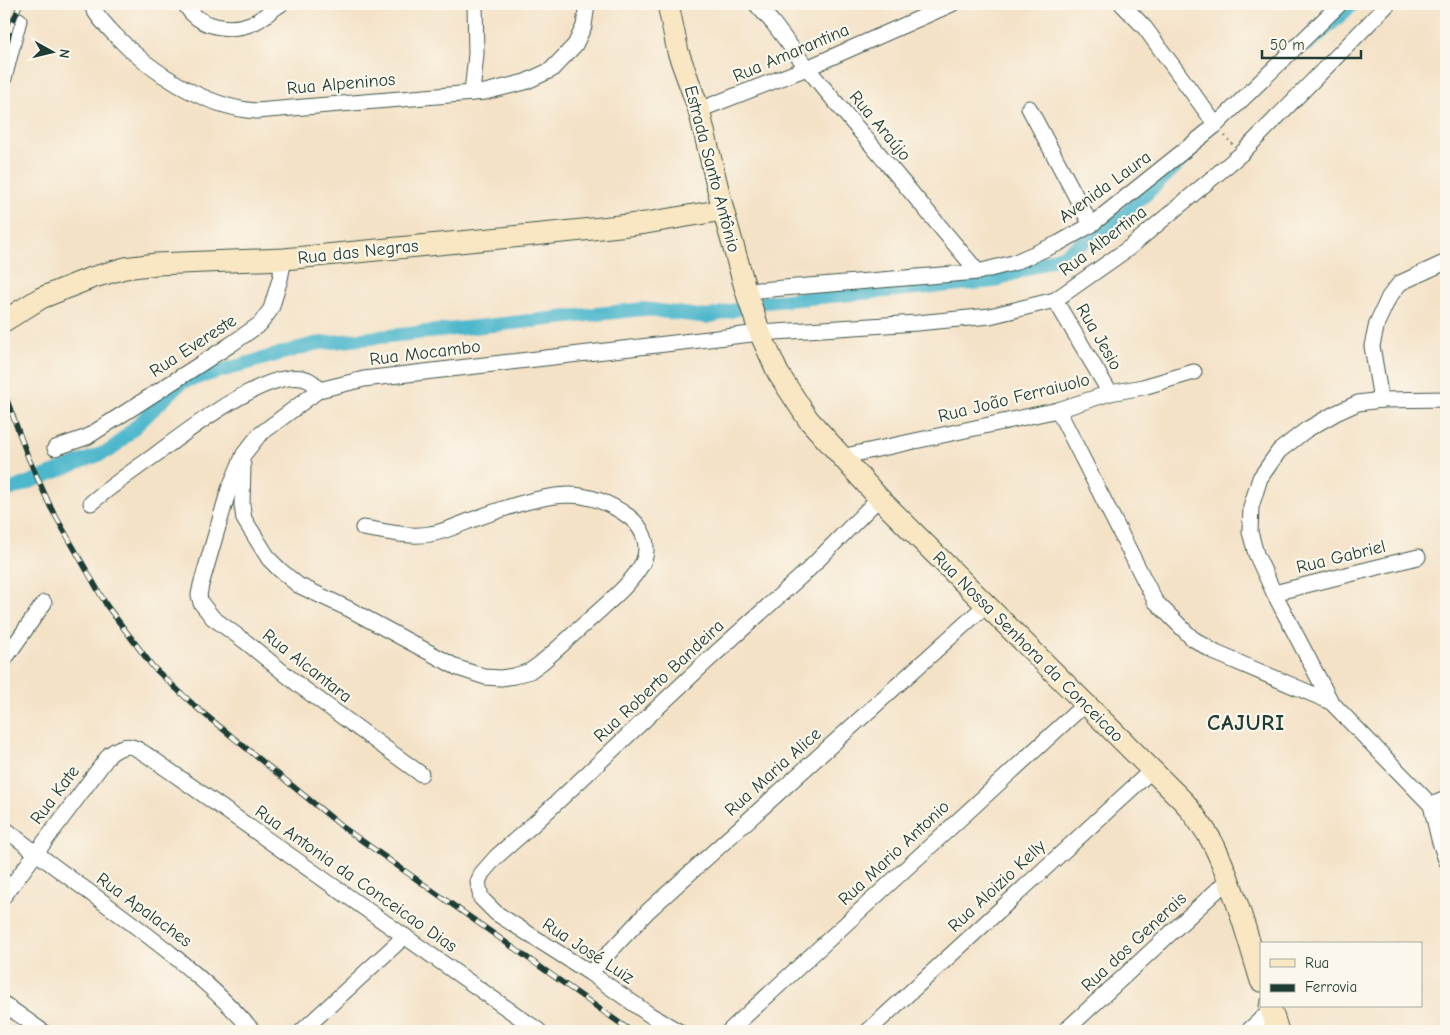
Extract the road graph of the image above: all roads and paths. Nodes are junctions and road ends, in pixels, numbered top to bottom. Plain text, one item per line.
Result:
1 (91, 4) edge
2 (185, 4) edge
3 (281, 4) edge
4 (475, 4) edge
5 (587, 4) edge
6 (668, 4) edge
7 (756, 4) edge
8 (952, 4) edge
9 (1122, 4) edge
10 (1340, 4) edge
11 (1388, 4) edge
12 (19, 20) dead end
13 (807, 68) junction
14 (4, 78) edge
15 (472, 93) junction
16 (1029, 108) dead end
17 (699, 110) junction
18 (1216, 125) junction
19 (722, 210) junction
20 (1091, 225) junction
21 (284, 259) junction
22 (1446, 262) edge
23 (978, 272) junction
24 (749, 296) junction
25 (1056, 300) junction
26 (4, 321) edge
27 (758, 328) junction
28 (1194, 372) dead end
29 (319, 390) junction
30 (1110, 393) junction
31 (1446, 399) edge
32 (1381, 400) junction
33 (1058, 410) junction
34 (55, 448) dead end
35 (244, 454) junction
36 (841, 457) junction
37 (879, 498) junction
38 (91, 503) dead end
39 (363, 528) dead end
40 (1418, 557) dead end
41 (205, 572) joint
42 (1274, 593) junction
43 (44, 603) dead end
44 (986, 605) junction
45 (4, 660) edge
46 (1331, 702) junction
47 (1084, 704) junction
48 (150, 757) joint
49 (1152, 769) junction
50 (421, 774) dead end
51 (1446, 799) edge
52 (1431, 804) junction
53 (4, 828) edge
54 (35, 853) junction
55 (1446, 860) edge
56 (1228, 880) junction
57 (4, 896) edge
58 (481, 898) joint
59 (405, 936) junction
60 (590, 973) junction
61 (1260, 978) edge
62 (4, 1004) edge
63 (1270, 1008) edge
64 (520, 1026) edge
65 (42, 1031) edge
66 (253, 1031) edge
67 (302, 1031) edge
68 (539, 1031) edge
69 (678, 1031) edge
70 (729, 1031) edge
71 (868, 1031) edge
72 (1065, 1031) edge
73 (1248, 1031) edge
74 (1278, 1031) edge

1 - 15 street, Rua Alpeninos
2 - 3 street
4 - 15 street
5 - 15 street, Rua Alpeninos
6 - 17 street, Estrada Santo Antônio
7 - 13 street, Rua Araújo
8 - 13 street, Rua Amarantina
9 - 18 street
10 - 18 street, Avenida Laura
11 - 25 street, Rua Albertina
12 - 14 street
13 - 17 street, Rua Amarantina
13 - 23 street, Rua Araújo
16 - 20 street
17 - 19 street, Estrada Santo Antônio
18 - 20 street, Avenida Laura
19 - 21 street, Rua das Negras
19 - 24 street, Estrada Santo Antônio
20 - 23 street, Avenida Laura
21 - 26 street, Rua das Negras
21 - 34 street, Rua Evereste
22 - 32 street
23 - 24 street, Avenida Laura
24 - 27 street, Estrada Santo Antônio
25 - 27 street, Rua Albertina
25 - 30 street, Rua Jesio
27 - 29 street, Rua Mocambo
27 - 36 street, Rua Nossa Senhora da Conceicao
28 - 30 street, Rua João Ferraiuolo
29 - 35 street, Rua Mocambo
29 - 38 street
30 - 33 street, Rua João Ferraiuolo
31 - 32 street
32 - 42 street
33 - 36 street, Rua João Ferraiuolo
33 - 46 street
35 - 39 street
35 - 41 street, Rua Mocambo
36 - 37 street, Rua Nossa Senhora da Conceicao
37 - 44 street, Rua Nossa Senhora da Conceicao
37 - 58 street, Rua Roberto Bandeira
40 - 42 street, Rua Gabriel
41 - 50 street, Rua Alcantara
42 - 46 street
43 - 45 street
44 - 47 street, Rua Nossa Senhora da Conceicao
44 - 60 street, Rua Maria Alice
46 - 52 street
47 - 49 street, Rua Nossa Senhora da Conceicao
47 - 70 street, Rua Mario Antonio
48 - 54 street, Rua Kate
48 - 59 street, Rua Antonia da Conceicao Dias
49 - 56 street, Rua Nossa Senhora da Conceicao
49 - 71 street, Rua Aloizio Kelly
51 - 52 street
52 - 55 street
53 - 54 street, Rua Apalaches
54 - 57 street, Rua Kate
54 - 66 street, Rua Apalaches
56 - 61 street, Rua Nossa Senhora da Conceicao
56 - 72 street, Rua dos Generais
58 - 60 street, Rua José Luiz
59 - 64 street, Rua Antonia da Conceicao Dias
59 - 67 street
60 - 69 street, Rua José Luiz
62 - 65 street
63 - 73 street
63 - 74 street
64 - 68 street, Rua Antonia da Conceicao Dias

